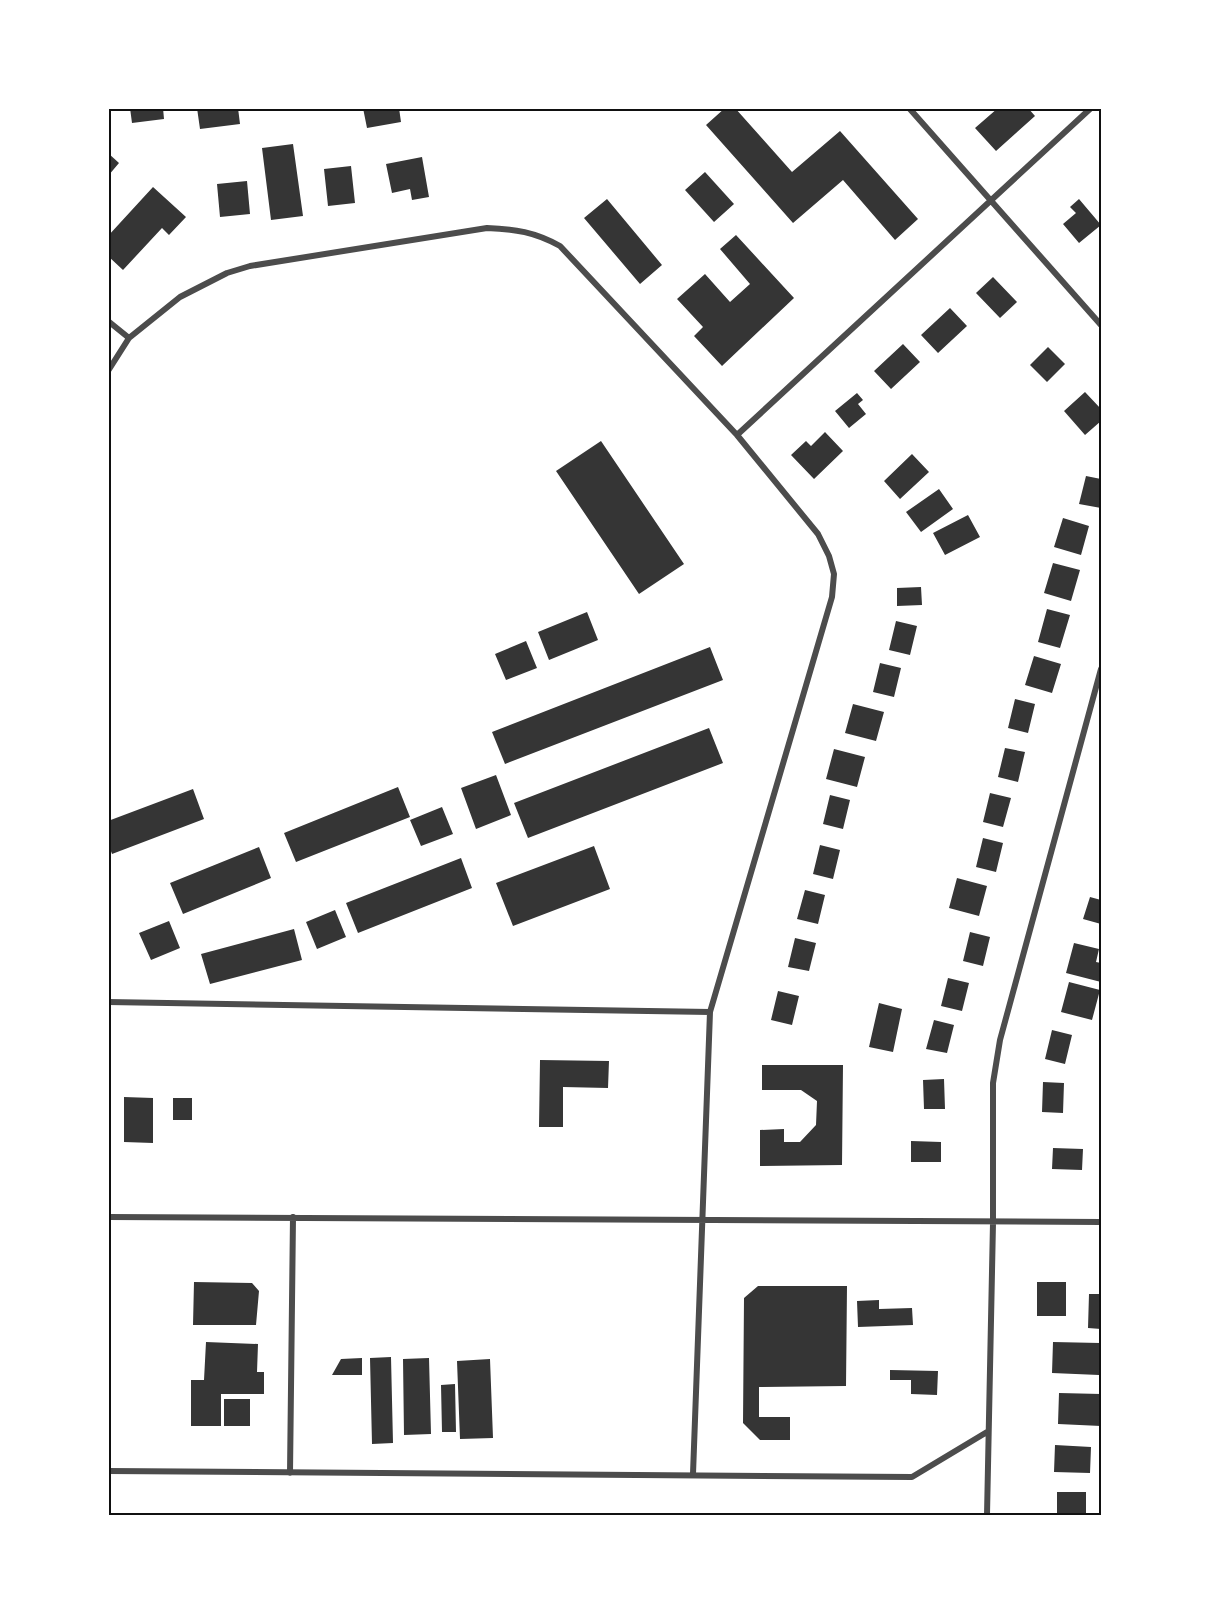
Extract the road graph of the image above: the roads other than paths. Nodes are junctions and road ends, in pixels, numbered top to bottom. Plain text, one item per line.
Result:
1 (909, 108) edge
2 (1091, 108) edge
3 (991, 201) junction
4 (108, 321) edge
5 (1101, 325) edge
6 (129, 338) junction
7 (108, 370) edge
8 (737, 435) junction
9 (1101, 669) edge
10 (108, 1002) edge
11 (710, 1012) junction
12 (108, 1217) edge
13 (293, 1217) junction
14 (702, 1220) junction
15 (1101, 1222) edge
16 (993, 1223) junction
17 (987, 1432) junction
18 (108, 1471) edge
19 (290, 1473) junction
20 (693, 1474) junction
21 (987, 1515) edge

1 - 3 street
2 - 3 street
3 - 5 street
3 - 8 street
4 - 6 street
6 - 7 street
6 - 8 street
8 - 11 street
9 - 16 street
10 - 11 street
11 - 14 street
12 - 13 street
13 - 14 street
13 - 19 street
14 - 16 street
14 - 20 street
15 - 16 street
16 - 17 street
17 - 20 street
17 - 21 street
18 - 19 street
19 - 20 street

